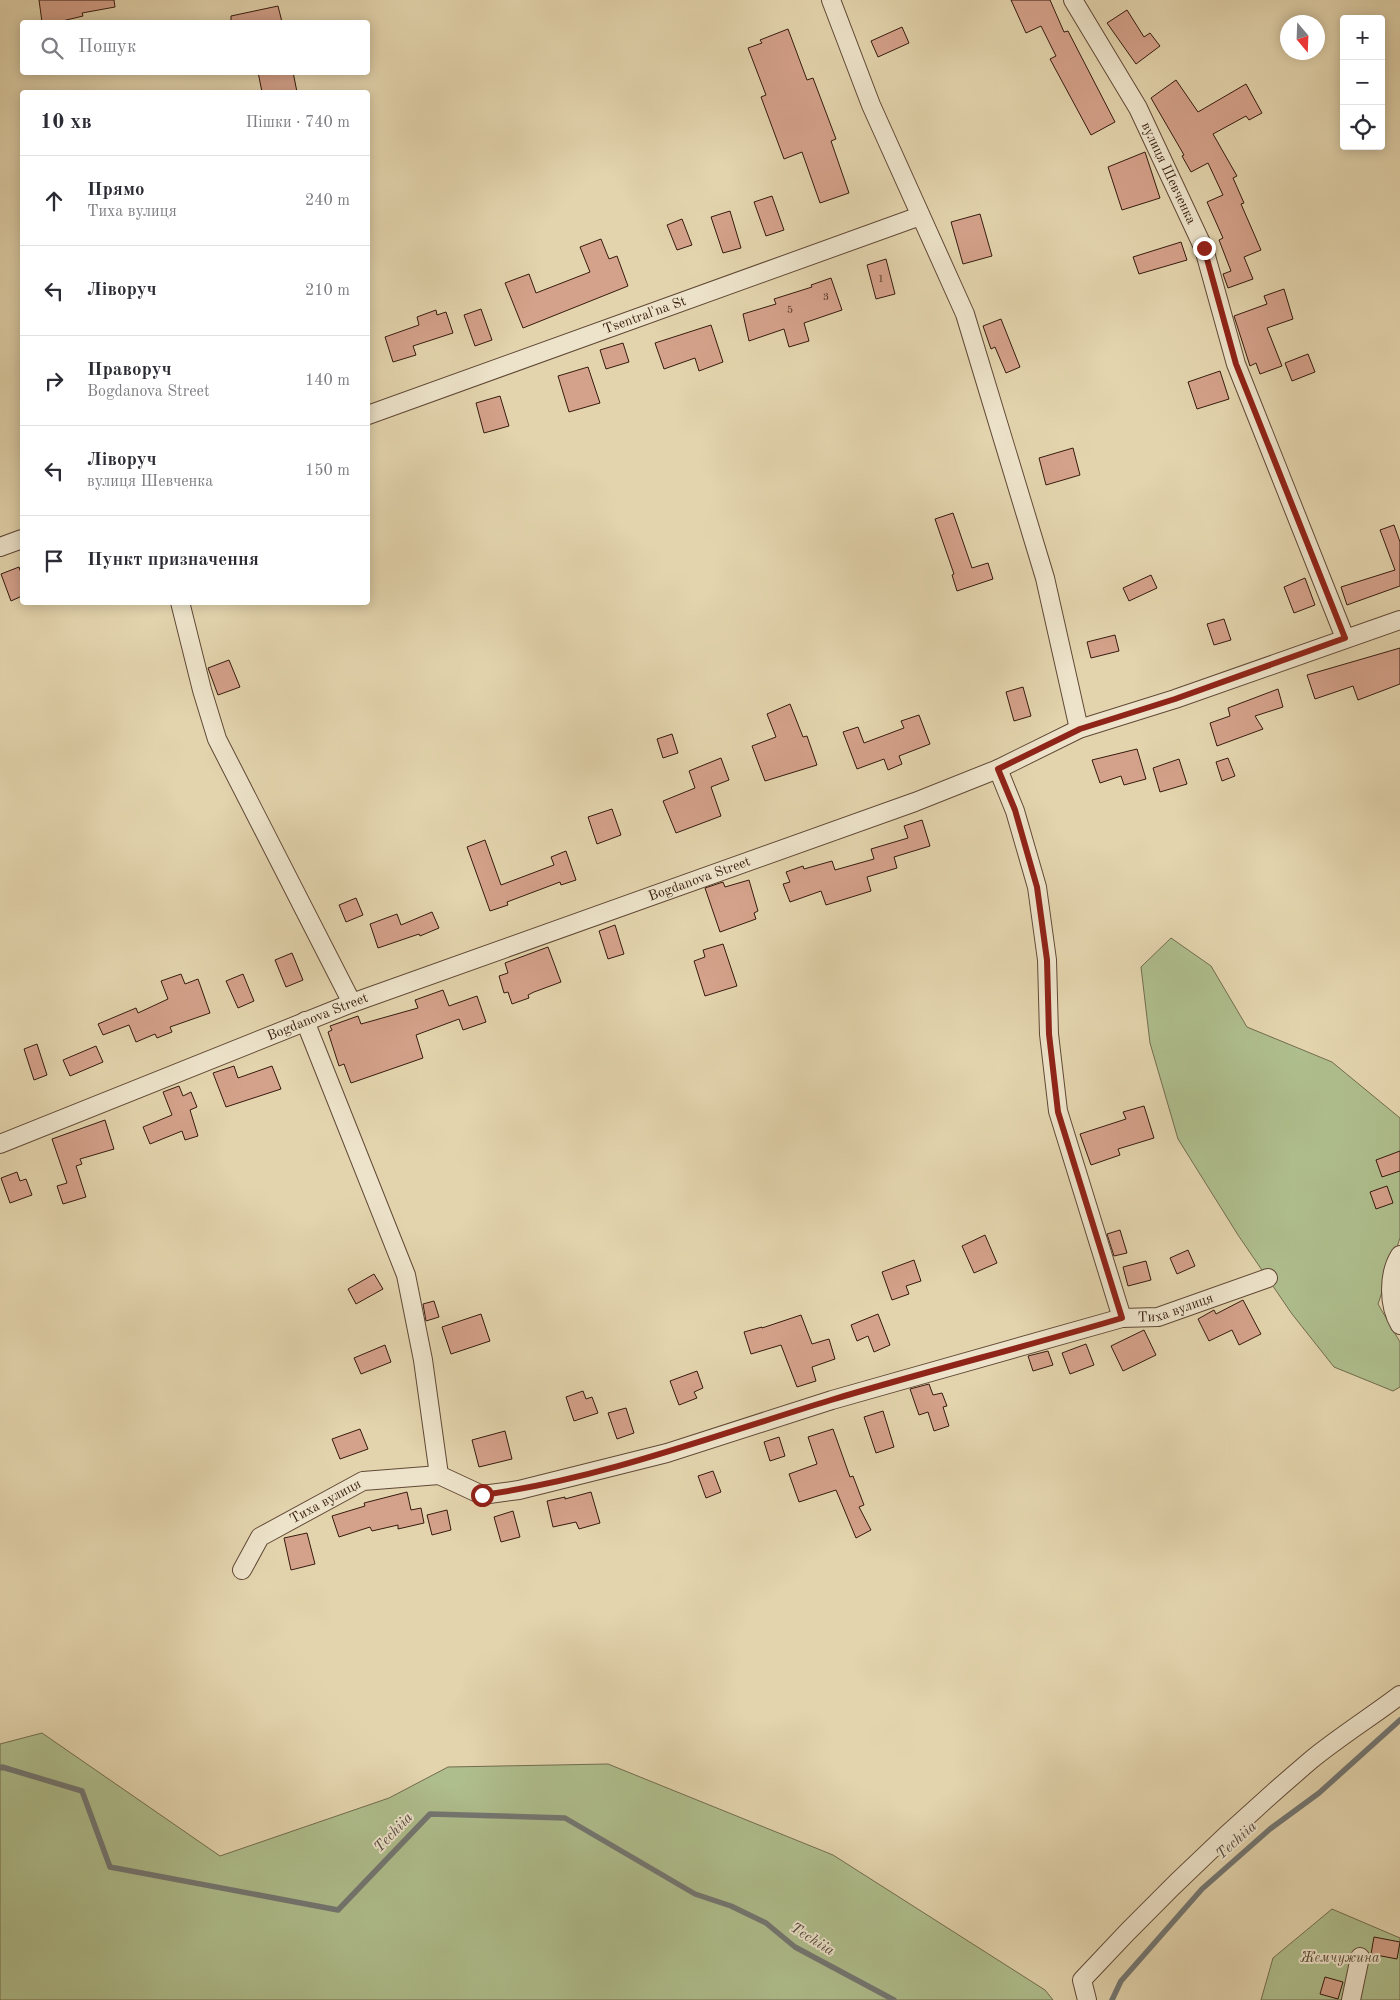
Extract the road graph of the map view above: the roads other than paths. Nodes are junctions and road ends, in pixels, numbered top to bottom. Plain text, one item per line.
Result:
1 (831, 0) edge
2 (1073, 0) edge
3 (920, 216) junction
4 (370, 414) edge
5 (20, 540) edge
6 (0, 548) edge
7 (181, 605) edge
8 (1400, 620) edge
9 (1345, 638) junction
10 (1080, 729) junction
11 (998, 769) junction
12 (352, 1003) junction
13 (305, 1021) junction
14 (0, 1144) edge
15 (1400, 1255) edge
16 (1268, 1278) dead end
17 (1122, 1318) junction
18 (1400, 1325) edge
19 (439, 1475) junction
20 (242, 1570) dead end
21 (1400, 1695) edge
22 (1360, 1957) dead end
23 (1087, 2000) edge
24 (1351, 2000) edge

1 - 3 street
2 - 9 street, вулиця Шевченка
3 - 4 street, Tsentral'na St
3 - 10 street
5 - 6 street
7 - 12 street
8 - 9 street, Bogdanova Street
9 - 10 street, Bogdanova Street
10 - 11 street, Bogdanova Street
11 - 12 street, Bogdanova Street
11 - 17 street
12 - 13 street, Bogdanova Street
13 - 14 street, Bogdanova Street
13 - 19 street
15 - 18 street
16 - 17 street, Тиха вулиця
17 - 19 street, Тиха вулиця
19 - 20 street, Тиха вулиця
21 - 23 street
22 - 24 street

